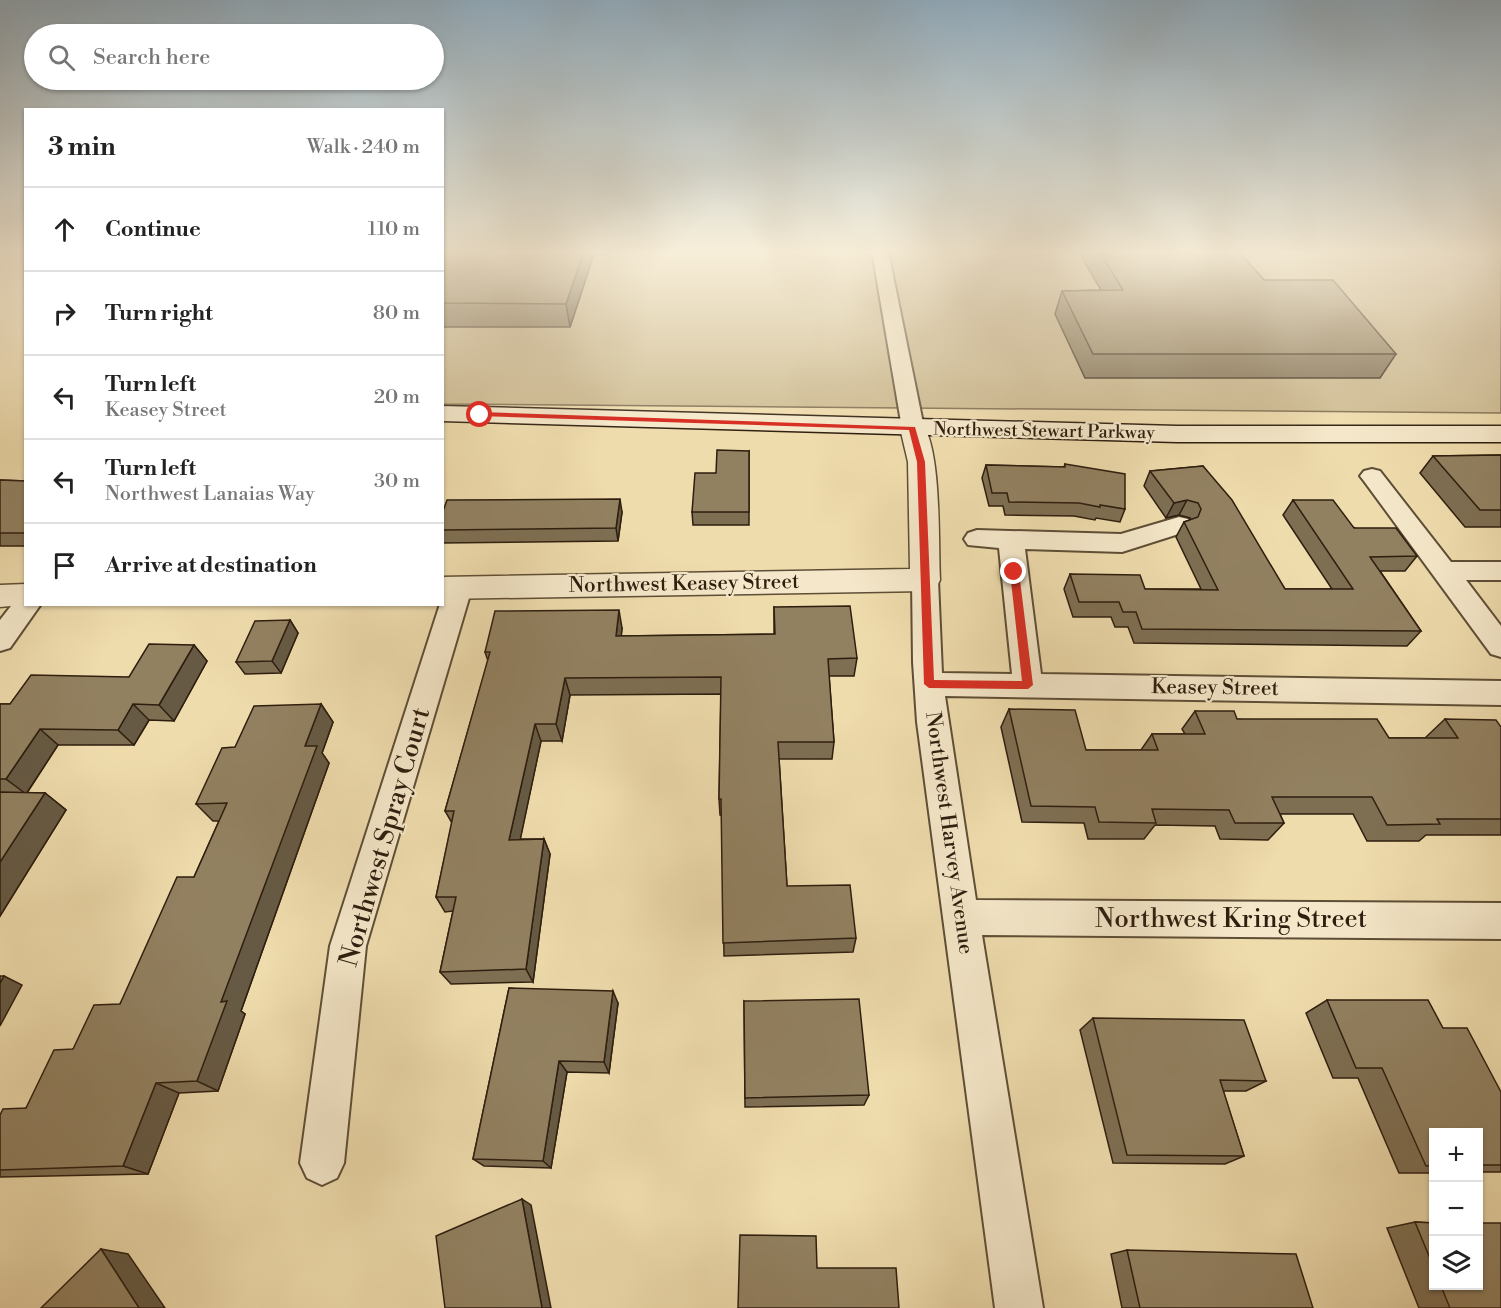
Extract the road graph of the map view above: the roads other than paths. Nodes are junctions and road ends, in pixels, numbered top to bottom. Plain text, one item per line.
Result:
1 (891, 312) edge
2 (444, 413) edge
3 (913, 428) junction
4 (1501, 434) edge
5 (1372, 476) dead end
6 (1179, 525) dead end
7 (977, 539) dead end
8 (1011, 540) junction
9 (1444, 571) junction
10 (1501, 571) edge
11 (925, 580) junction
12 (451, 588) edge
13 (24, 595) edge
14 (0, 596) edge
15 (26, 606) edge
16 (0, 640) edge
17 (1501, 646) edge
18 (929, 684) junction
19 (1028, 685) junction
20 (1501, 693) edge
21 (961, 917) junction
22 (1500, 924) edge
23 (322, 1163) dead end
24 (1019, 1308) edge

1 - 3 street, Northwest Harvey Avenue
2 - 3 main road, Northwest Stewart Parkway
3 - 4 main road, Northwest Stewart Parkway
3 - 11 main road, Northwest Harvey Avenue
5 - 9 street
6 - 8 street
7 - 8 street
8 - 19 street
9 - 10 street
9 - 17 street
11 - 12 main road, Northwest Keasey Street
11 - 18 street, Northwest Harvey Avenue
12 - 23 street, Northwest Spray Court
13 - 14 main road
15 - 16 street
18 - 19 street, Keasey Street
18 - 21 street, Northwest Harvey Avenue
19 - 20 street, Keasey Street
21 - 22 street, Northwest Kring Street
21 - 24 street, Northwest Harvey Avenue

